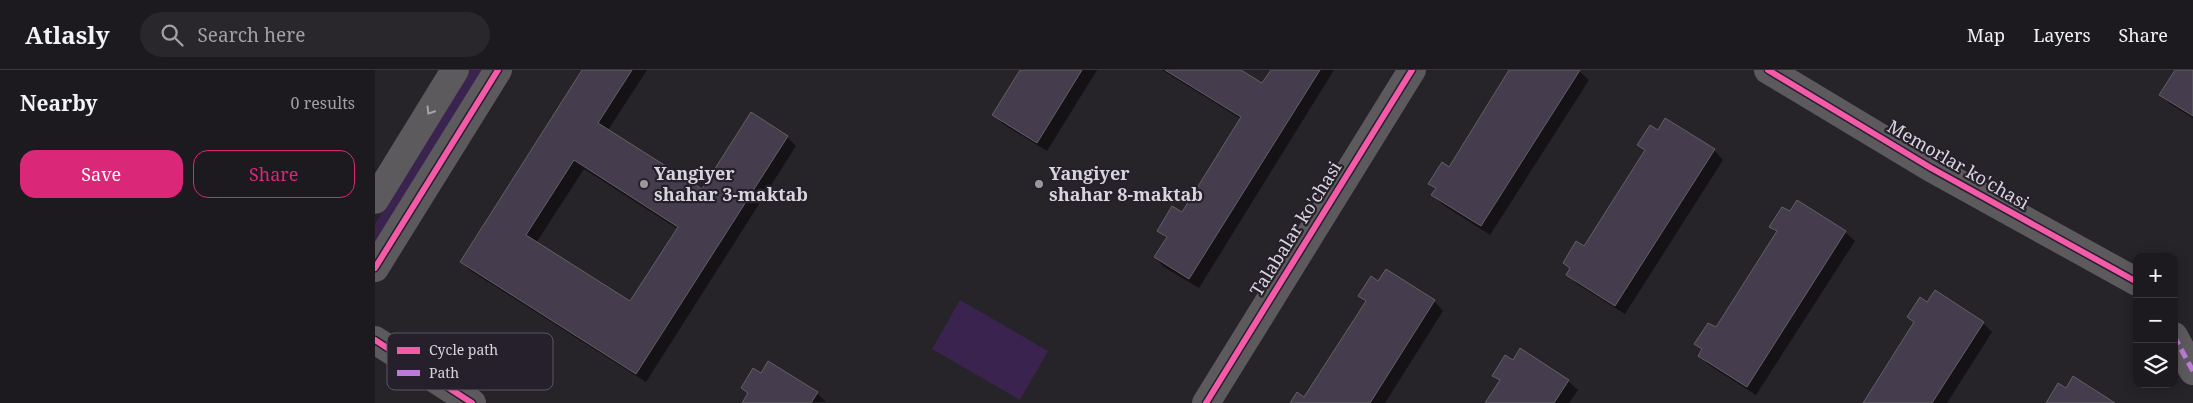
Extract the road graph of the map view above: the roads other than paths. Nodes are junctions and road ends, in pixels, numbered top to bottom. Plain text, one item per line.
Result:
1 (455, 70) edge
2 (499, 70) edge
3 (1412, 70) edge
4 (1768, 70) edge
5 (375, 200) edge
6 (375, 268) edge
7 (2133, 280) edge
8 (375, 340) edge
9 (2178, 343) edge
10 (387, 348) edge
11 (2193, 371) edge
12 (452, 390) edge
13 (472, 403) edge
14 (1206, 403) edge

1 -> 5 street
2 - 6 street
3 - 14 street, Talabalar ko'chasi
4 - 7 street, Memorlar ko'chasi
8 - 10 street
9 - 11 street
12 - 13 street

